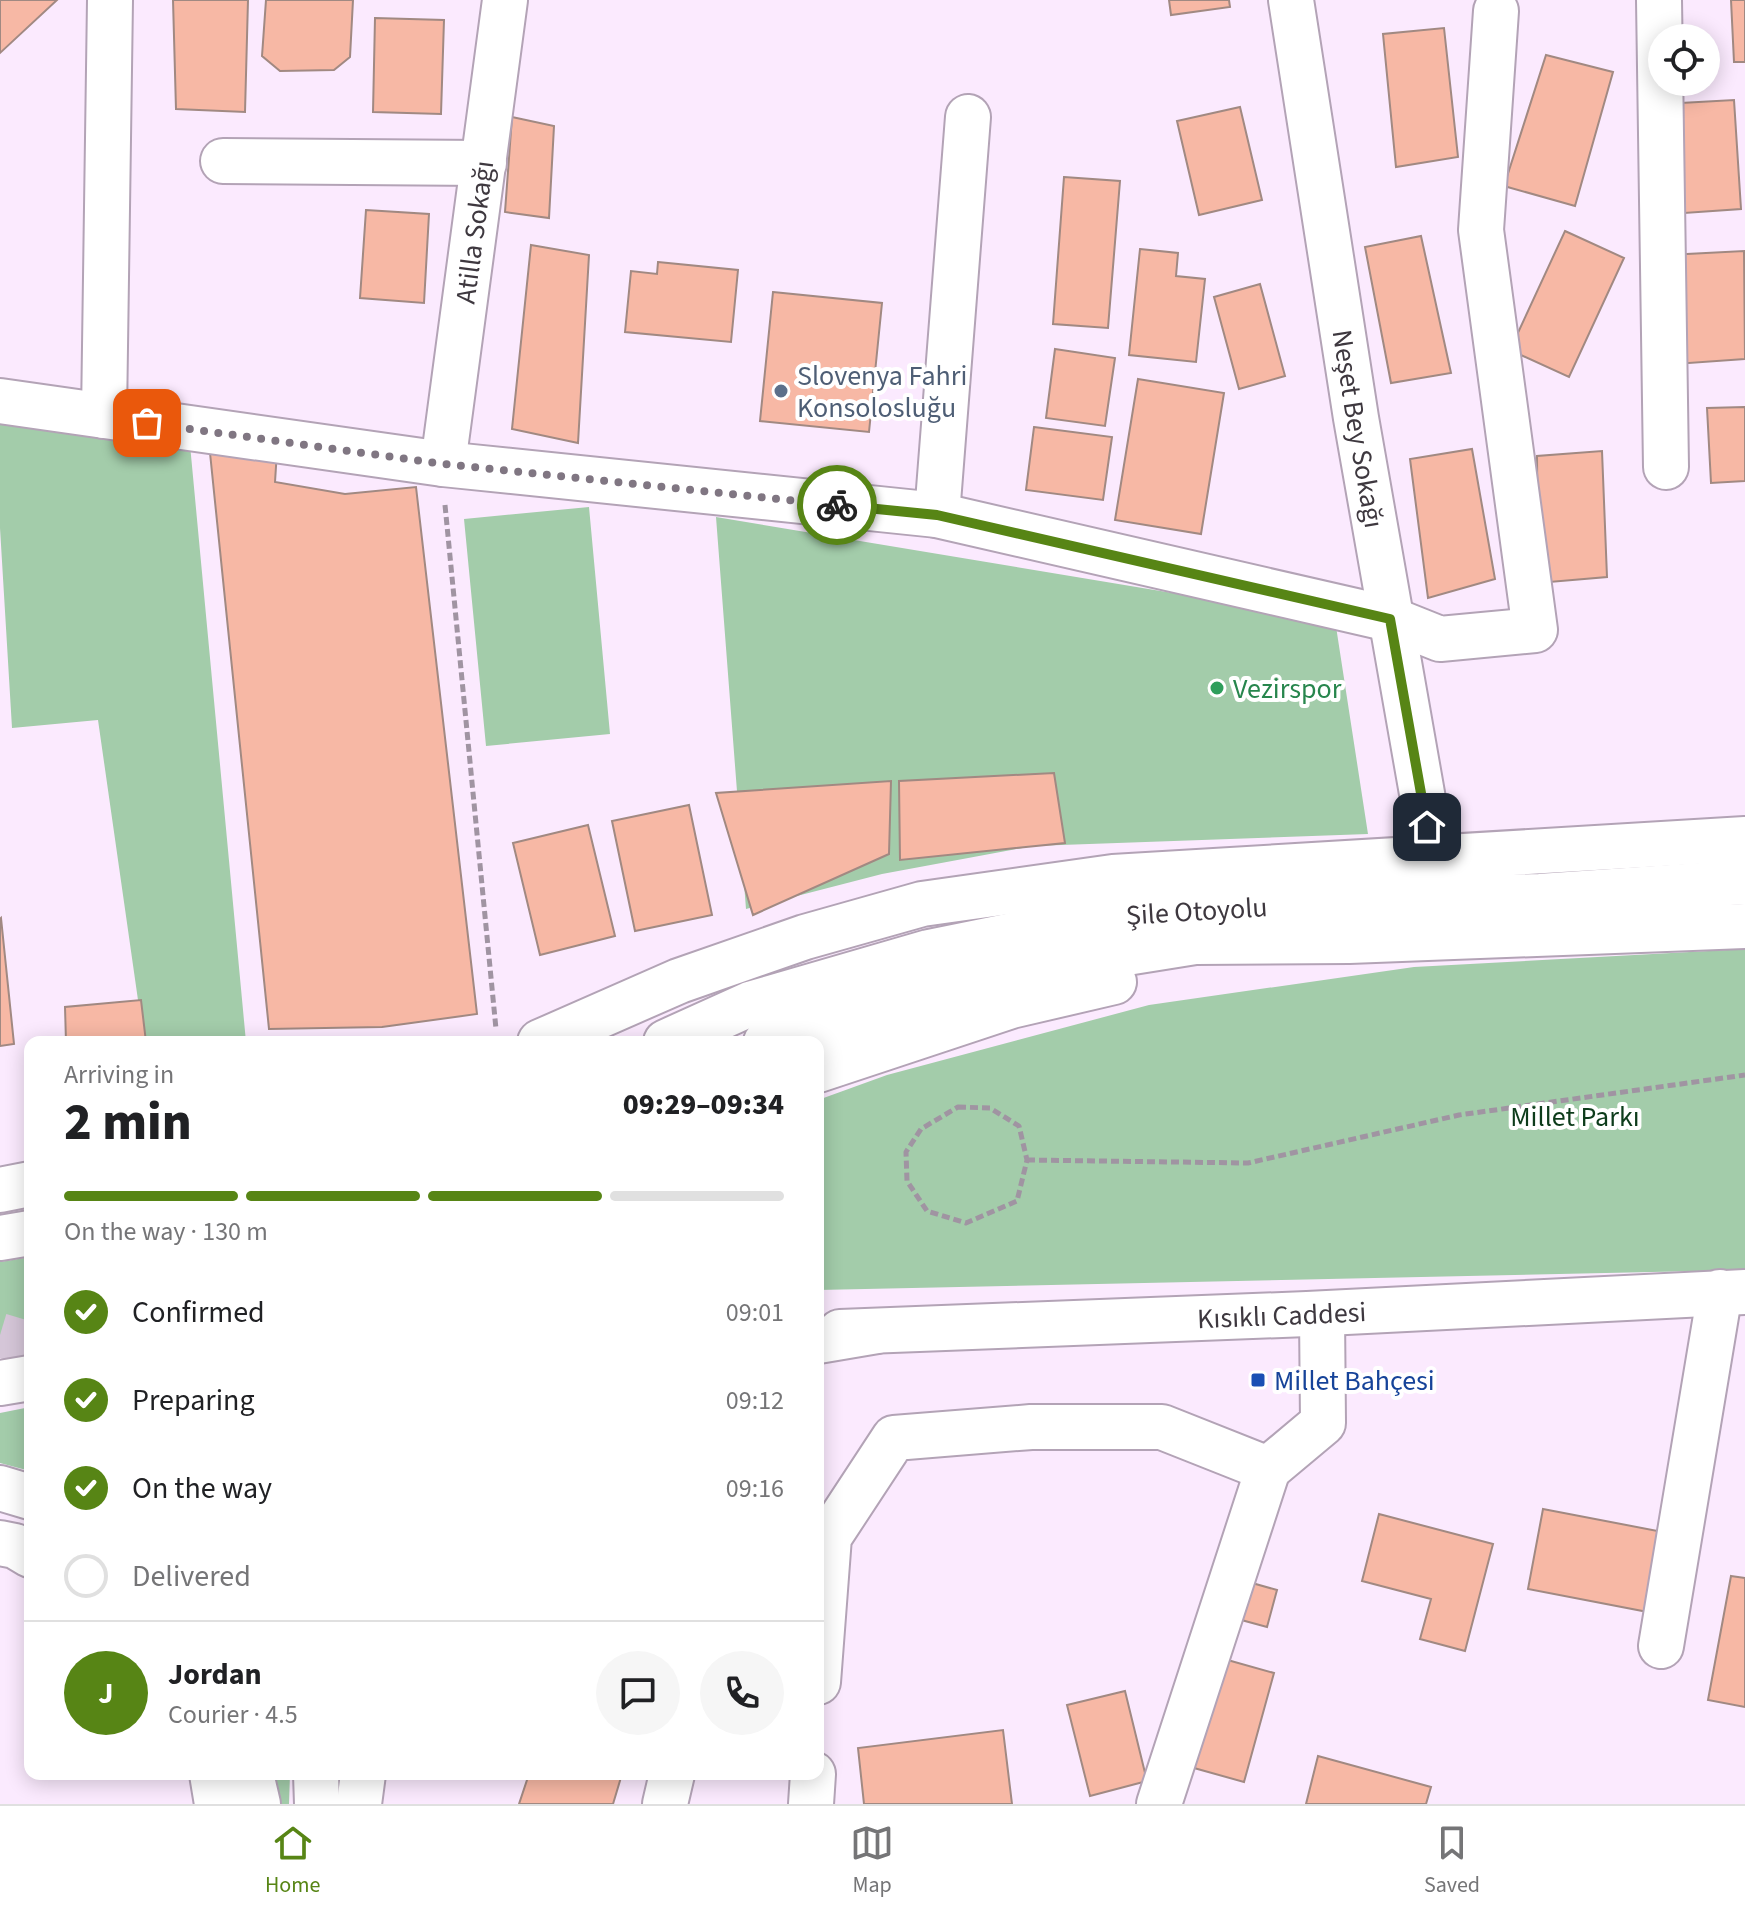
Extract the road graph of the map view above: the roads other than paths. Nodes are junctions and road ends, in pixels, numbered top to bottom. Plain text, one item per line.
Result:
1 (110, 0) edge
2 (505, 0) edge
3 (1291, 0) edge
4 (1659, 0) edge
5 (1496, 11) dead end
6 (968, 117) dead end
7 (223, 161) dead end
8 (484, 163) junction
9 (0, 401) edge
10 (104, 416) junction
11 (443, 464) junction
12 (1666, 467) dead end
13 (937, 515) junction
14 (1390, 619) junction
15 (1745, 839) edge
16 (1433, 856) junction
17 (1745, 882) edge
18 (1745, 926) edge
19 (1349, 941) junction
20 (554, 1036) edge
21 (679, 1036) edge
22 (785, 1036) edge
23 (824, 1068) edge
24 (24, 1185) edge
25 (0, 1190) edge
26 (24, 1234) edge
27 (0, 1238) edge
28 (1733, 1292) edge
29 (1322, 1314) junction
30 (877, 1331) junction
31 (824, 1333) edge
32 (824, 1340) edge
33 (24, 1379) edge
34 (0, 1383) edge
35 (1268, 1469) junction
36 (0, 1488) edge
37 (24, 1495) edge
38 (0, 1543) edge
39 (24, 1551) edge
40 (824, 1603) edge
41 (1661, 1646) dead end
42 (213, 1780) edge
43 (252, 1780) edge
44 (316, 1780) edge
45 (362, 1780) edge
46 (671, 1780) edge
47 (813, 1780) edge
48 (217, 1804) edge
49 (258, 1804) edge
50 (317, 1804) edge
51 (359, 1804) edge
52 (665, 1804) edge
53 (811, 1804) edge
54 (1159, 1804) edge

1 - 10 main road
2 - 8 main road, Atilla Sokağı
3 - 14 main road, Neşet Bey Sokağı
4 - 12 main road
5 - 14 main road
6 - 13 main road
7 - 8 main road
8 - 11 main road, Atilla Sokağı
9 - 10 main road
10 - 11 main road
11 - 13 main road
13 - 14 main road
14 - 16 main road, Neşet Bey Sokağı
15 - 16 main road
16 - 20 main road
17 - 21 main road, Şile Otoyolu
18 - 19 main road, Şile Otoyolu
19 - 22 main road, Şile Otoyolu
19 - 23 main road
24 - 25 main road
26 - 27 main road
28 - 29 main road, Kısıklı Caddesi
28 - 41 main road
29 - 30 main road, Kısıklı Caddesi
29 - 35 main road
30 - 31 main road, Kısıklı Caddesi
30 - 32 main road
33 - 34 main road
35 - 40 main road
35 - 54 main road
36 - 37 main road
38 - 39 main road
42 - 48 main road
43 - 49 main road
44 - 50 main road
45 - 51 main road
46 - 52 main road
47 - 53 main road

